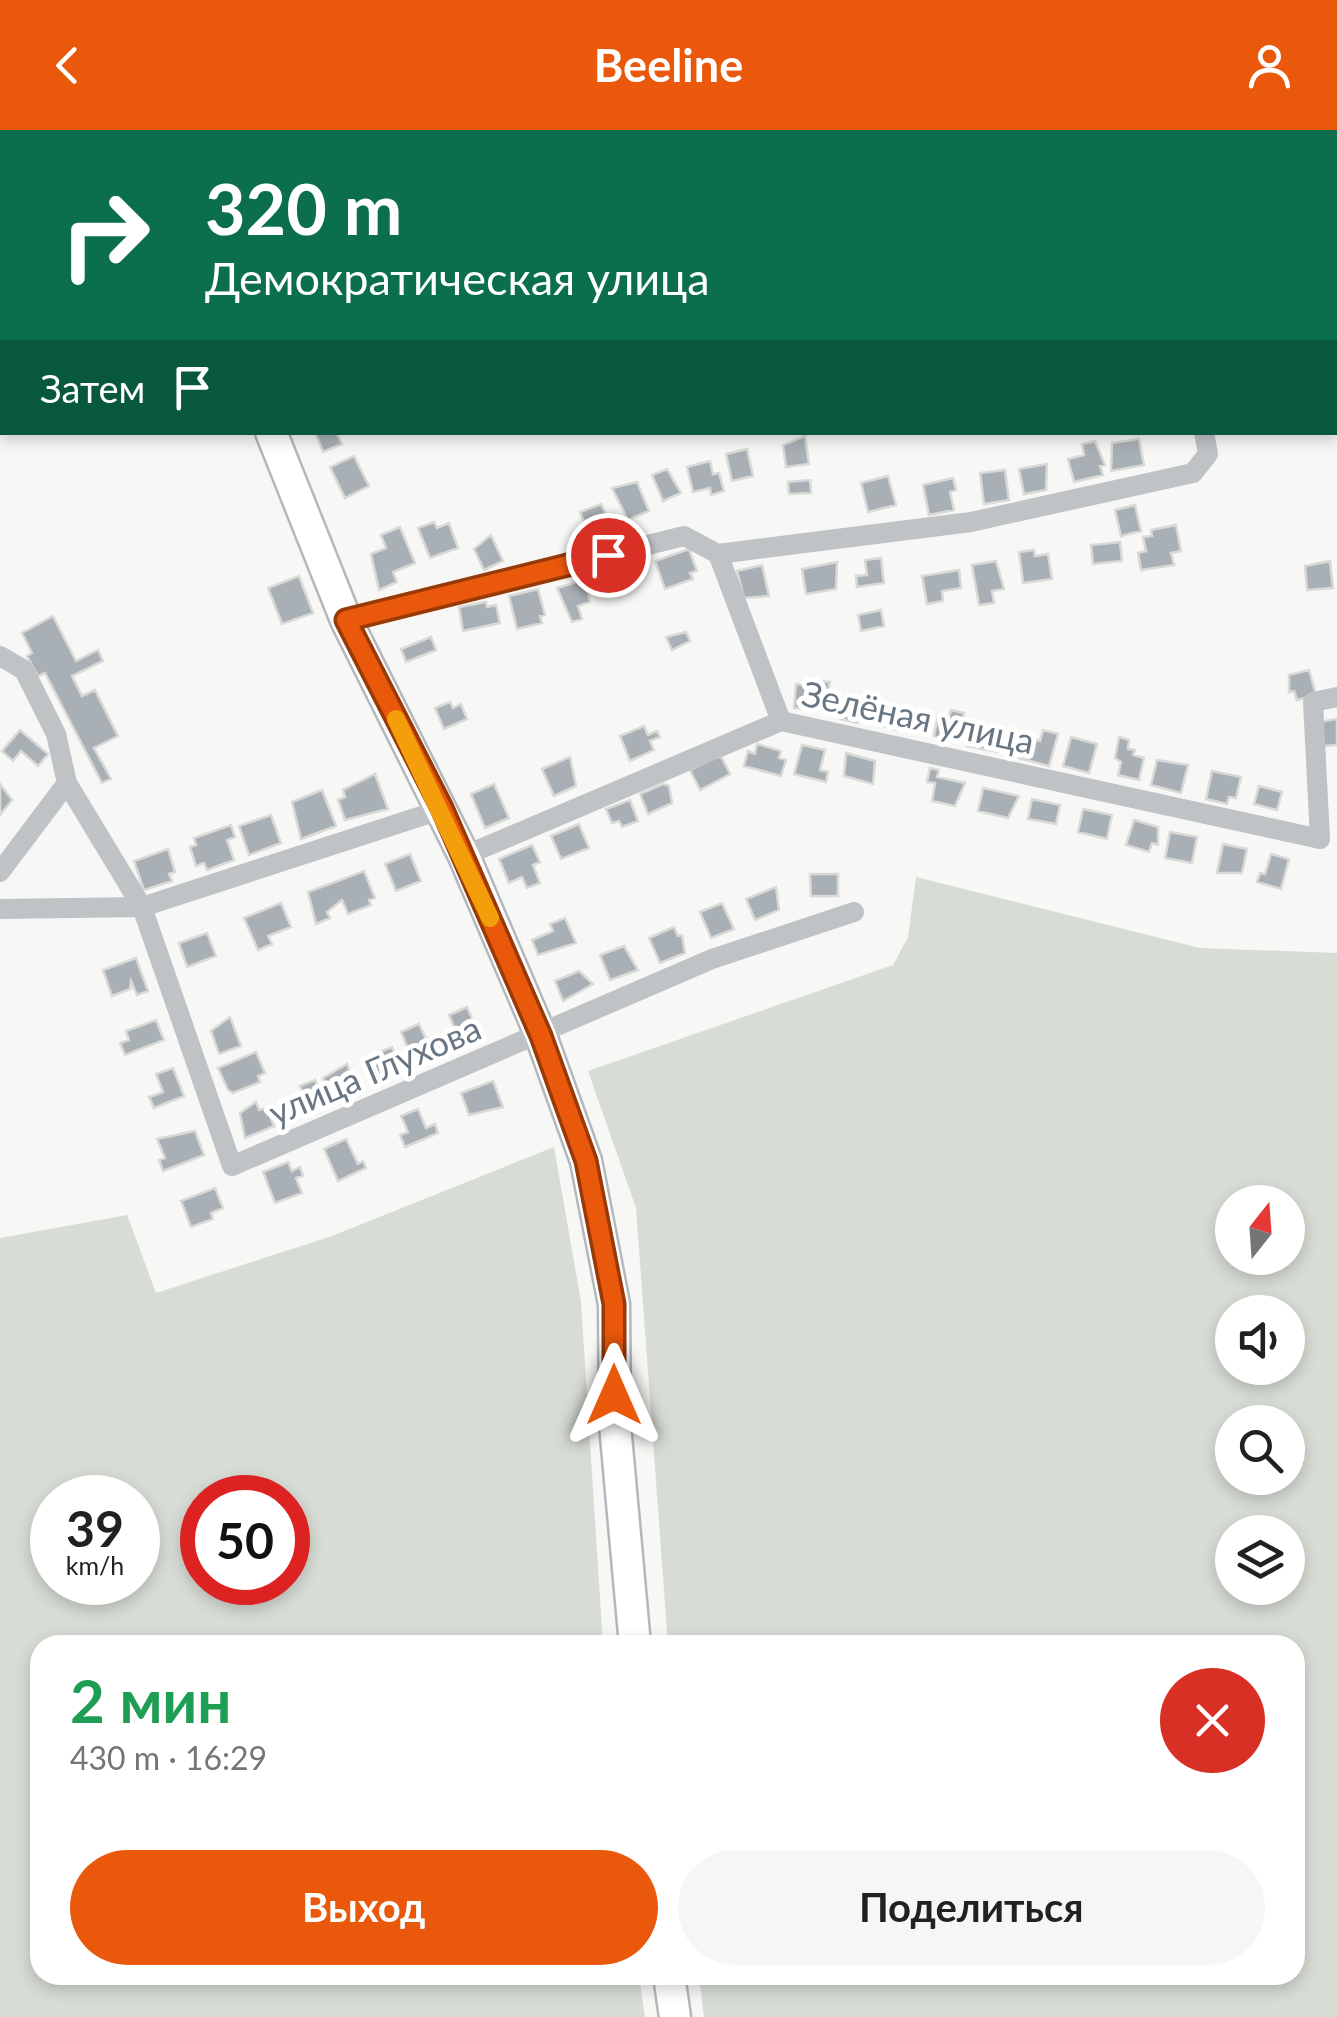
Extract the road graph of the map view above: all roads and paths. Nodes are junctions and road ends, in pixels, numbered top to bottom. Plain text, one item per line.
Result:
1 (273, 435) edge
2 (1205, 435) edge
3 (718, 554) junction
4 (346, 620) junction
5 (0, 656) edge
6 (1337, 697) edge
7 (781, 721) junction
8 (67, 783) junction
9 (442, 808) junction
10 (464, 856) junction
11 (0, 872) edge
12 (142, 907) junction
13 (0, 908) edge
14 (854, 912) dead end
15 (541, 1036) junction
16 (635, 1635) edge
17 (671, 1985) edge
18 (674, 2017) edge

1 - 4 main road
2 - 3 street
3 - 4 street
3 - 7 street
4 - 9 main road
5 - 8 street
6 - 7 street, Зелёная улица
7 - 10 street, Зелёная улица
8 - 11 street
8 - 12 street
9 - 10 main road
9 - 12 street
10 - 15 main road
12 - 13 street
12 - 15 street, улица Глухова
14 - 15 street, улица Глухова
15 - 16 main road
17 - 18 main road

